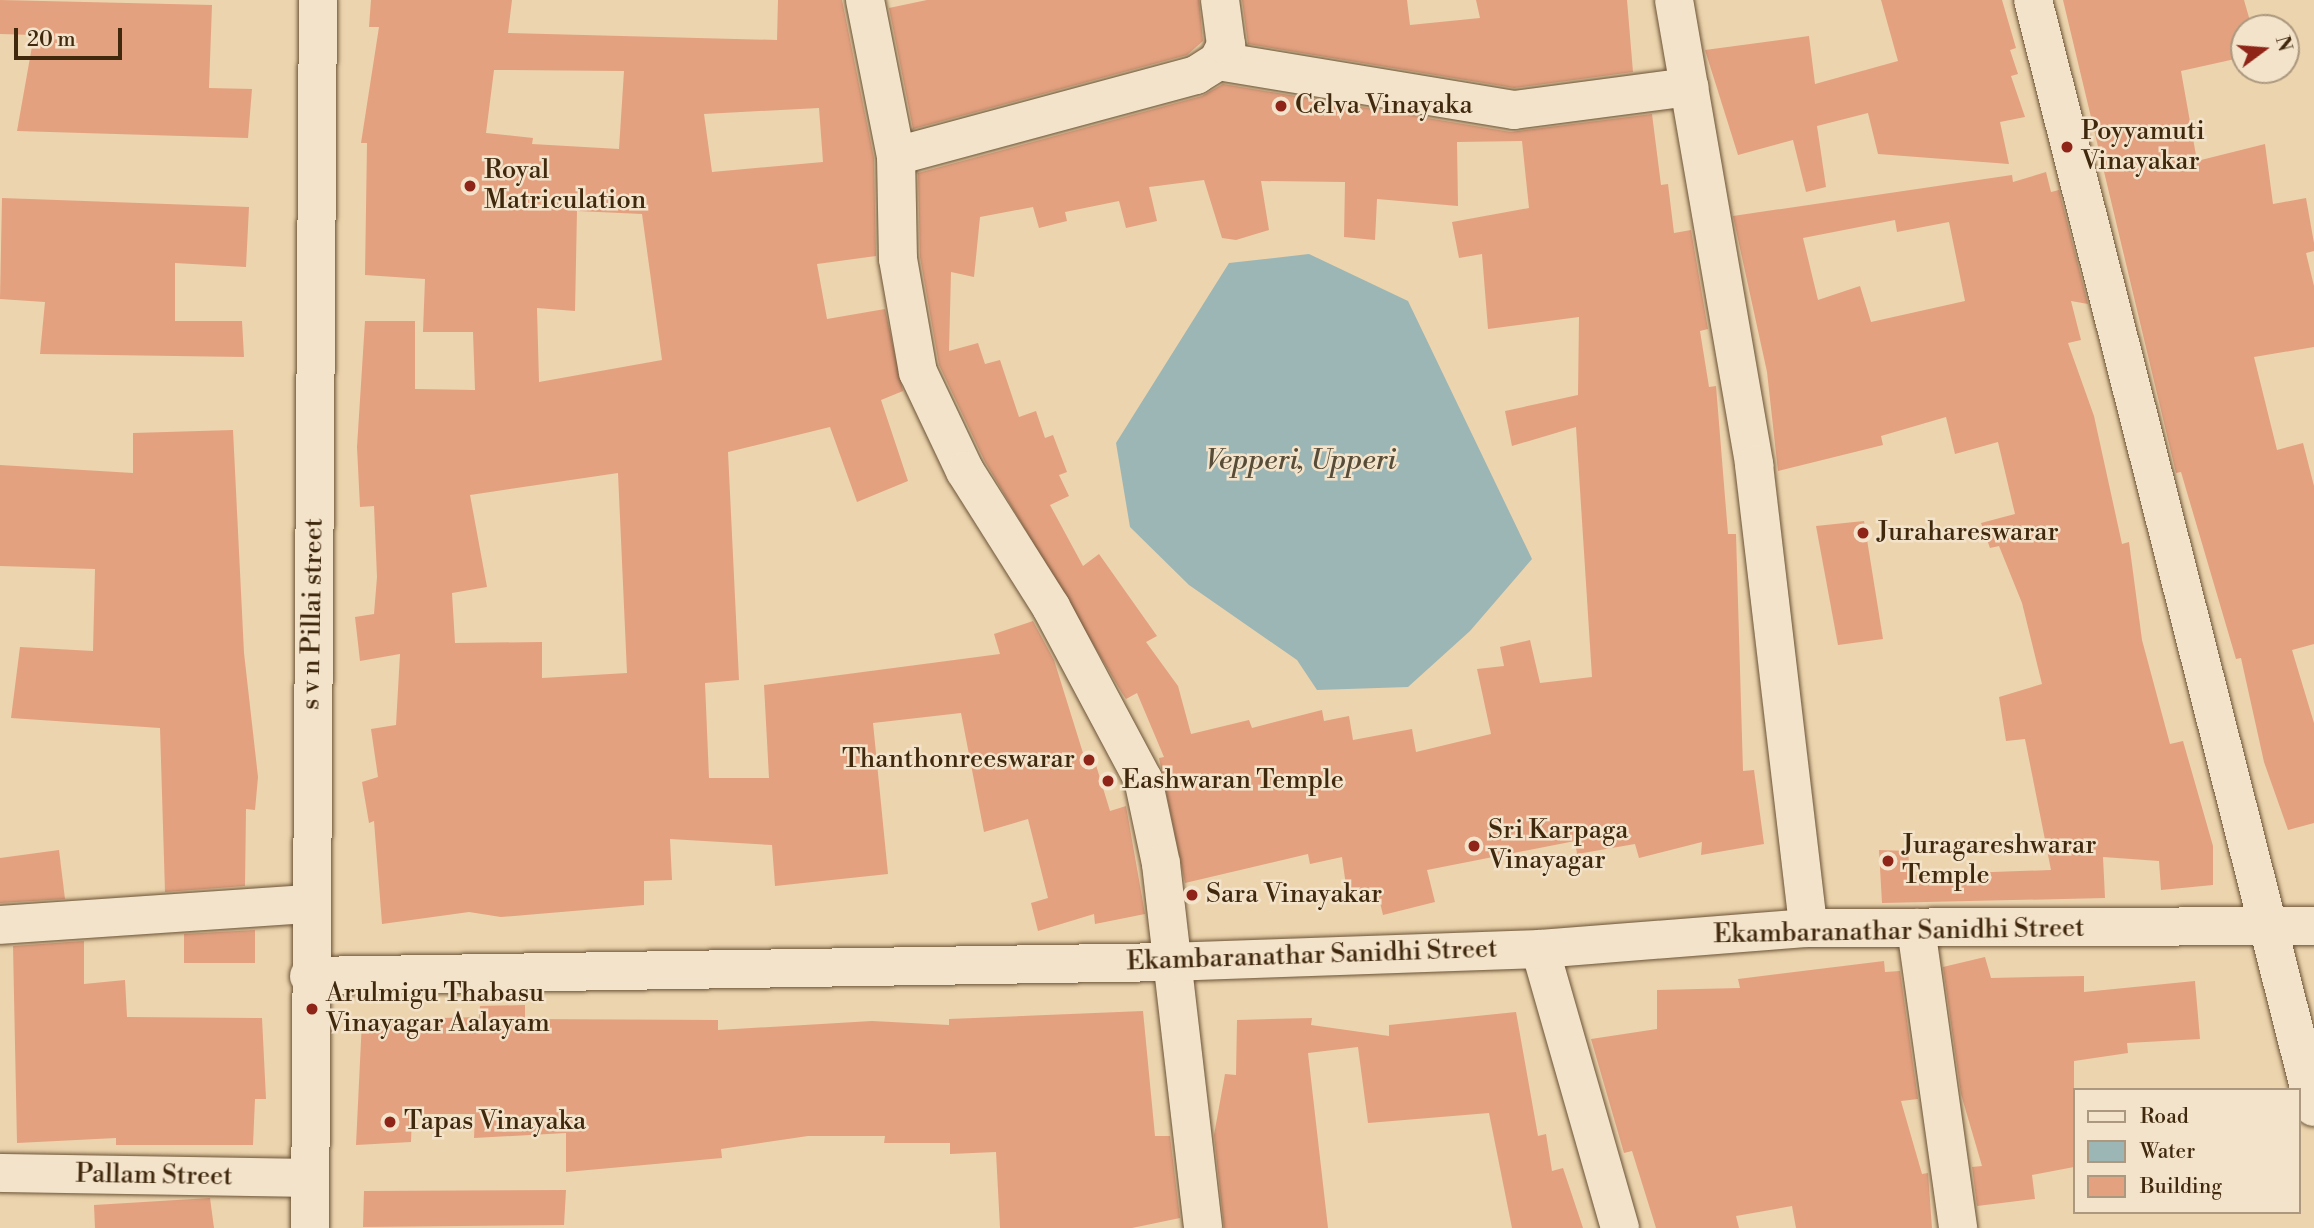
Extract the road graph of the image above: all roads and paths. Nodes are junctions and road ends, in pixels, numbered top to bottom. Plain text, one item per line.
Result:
1 (318, 0) edge
2 (865, 0) edge
3 (1220, 0) edge
4 (1674, 0) edge
5 (2032, 0) edge
6 (1218, 61) junction
7 (1689, 87) junction
8 (896, 156) junction
9 (310, 904) junction
10 (0, 925) edge
11 (2314, 926) edge
12 (2272, 927) junction
13 (1808, 928) junction
14 (1916, 928) junction
15 (1540, 949) junction
16 (1168, 962) junction
17 (309, 976) junction
18 (2314, 1107) edge
19 (0, 1173) edge
20 (309, 1178) junction
21 (310, 1228) edge
22 (1203, 1228) edge
23 (1620, 1228) edge
24 (1958, 1228) edge

1 - 9 street, s v n Pillai street
2 - 8 street
3 - 6 street
4 - 7 street
5 - 12 street
6 - 7 street
6 - 8 street
7 - 13 street
8 - 16 street
9 - 10 street
9 - 17 street, s v n Pillai street
11 - 12 street, Ekambaranathar Sanidhi Street
12 - 14 street, Ekambaranathar Sanidhi Street
12 - 18 street
13 - 14 street, Ekambaranathar Sanidhi Street
13 - 15 street, Ekambaranathar Sanidhi Street
14 - 24 street
15 - 16 street, Ekambaranathar Sanidhi Street
15 - 23 street
16 - 17 street, Ekambaranathar Sanidhi Street
16 - 22 street
17 - 20 street, s v n Pillai street
19 - 20 street, Pallam Street
20 - 21 street, s v n Pillai street

